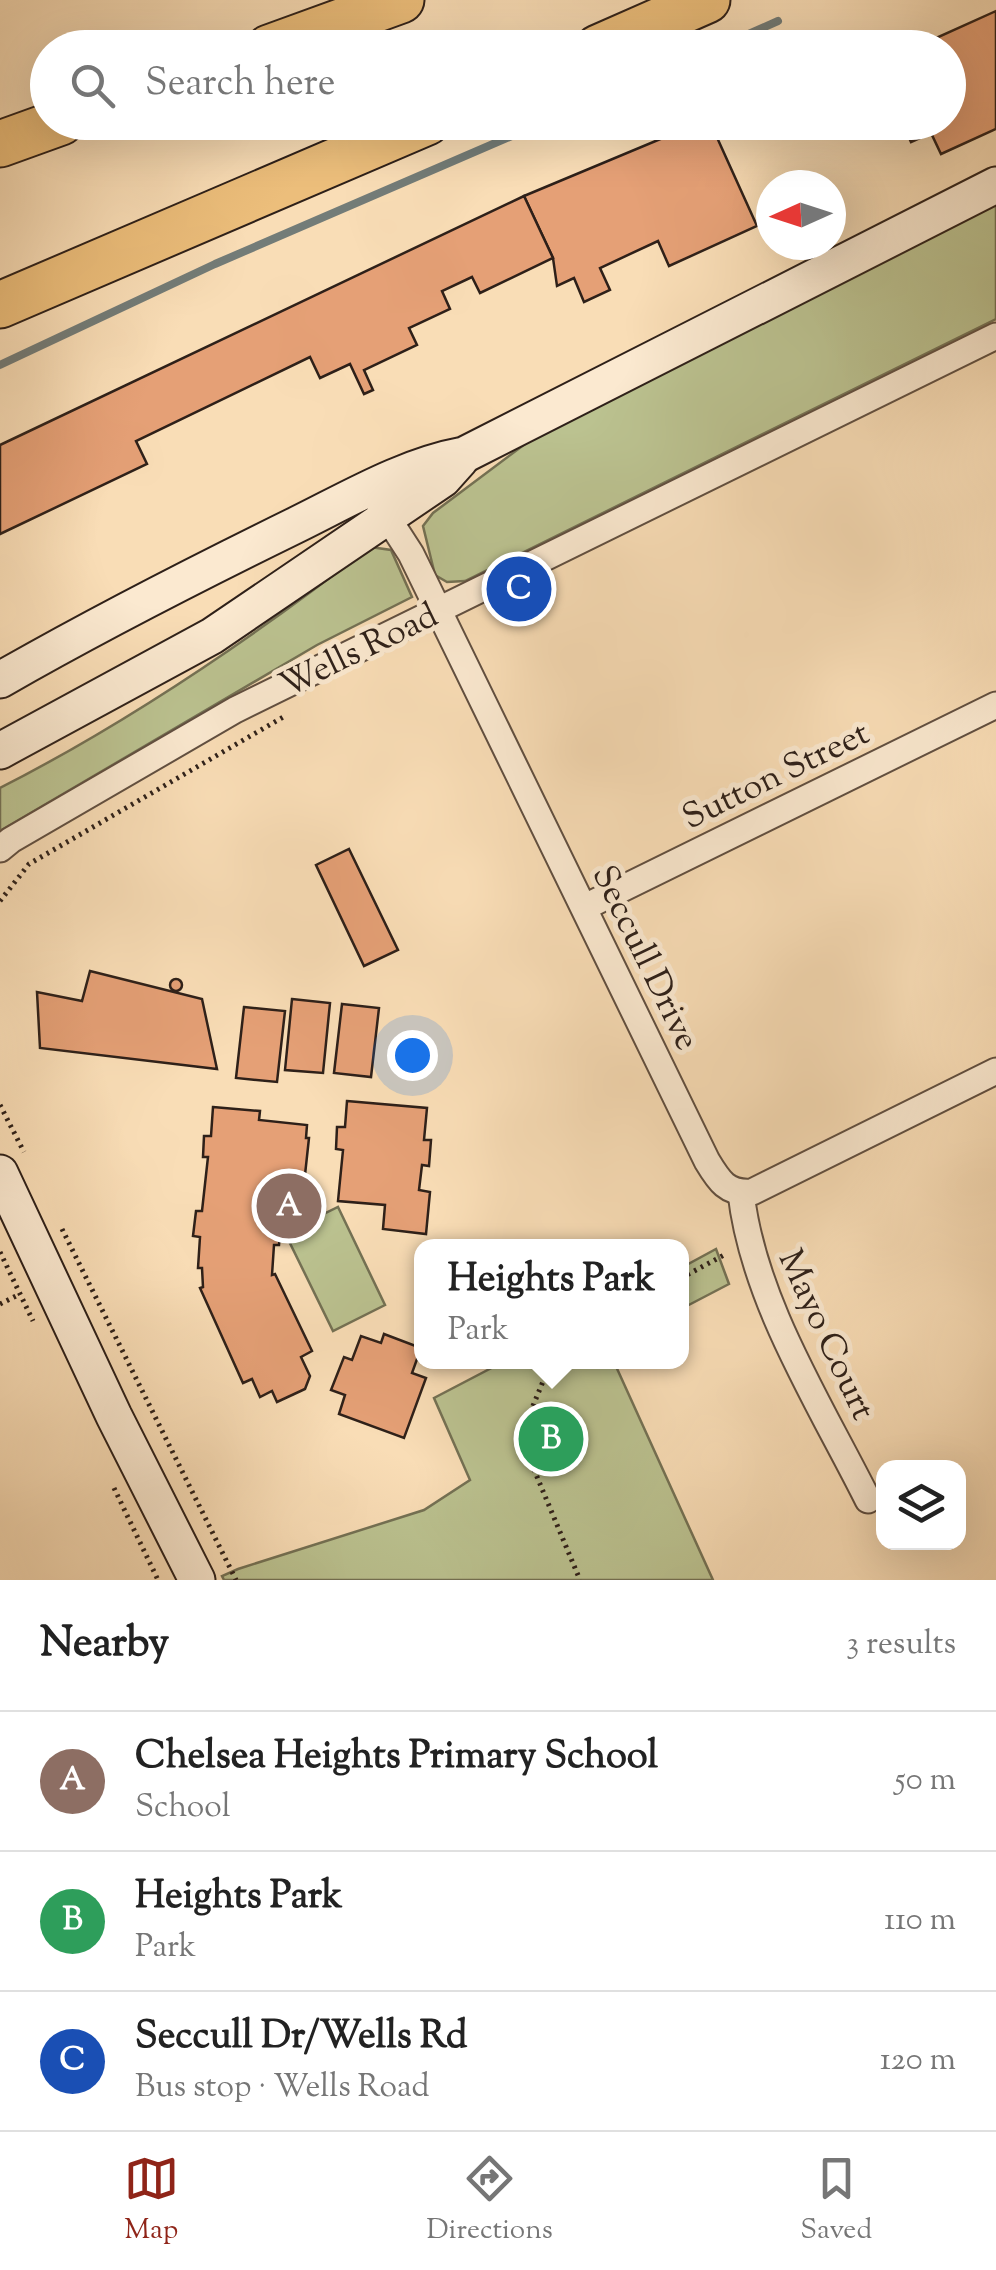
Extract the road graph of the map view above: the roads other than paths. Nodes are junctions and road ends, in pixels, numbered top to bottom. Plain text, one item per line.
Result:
1 (400, 0) edge
2 (707, 0) edge
3 (318, 30) edge
4 (639, 30) edge
5 (30, 133) edge
6 (385, 140) edge
7 (0, 144) edge
8 (996, 185) edge
9 (0, 305) edge
10 (996, 336) edge
11 (378, 503) junction
12 (438, 610) junction
13 (0, 680) edge
14 (996, 705) edge
15 (0, 751) edge
16 (0, 849) edge
17 (585, 907) junction
18 (996, 1071) edge
19 (13, 1164) edge
20 (741, 1193) junction
21 (868, 1500) dead end
22 (198, 1580) edge

1 - 3 highway
2 - 4 highway
5 - 7 highway
6 - 9 highway
8 - 11 main road
10 - 12 street, Wells Road
11 - 12 street, Seccull Drive
11 - 13 main road
11 - 15 main road
12 - 16 street, Wells Road
12 - 17 street, Seccull Drive
14 - 17 street, Sutton Street
17 - 20 street, Seccull Drive
18 - 20 street
19 - 22 main road
20 - 21 street, Mayo Court

